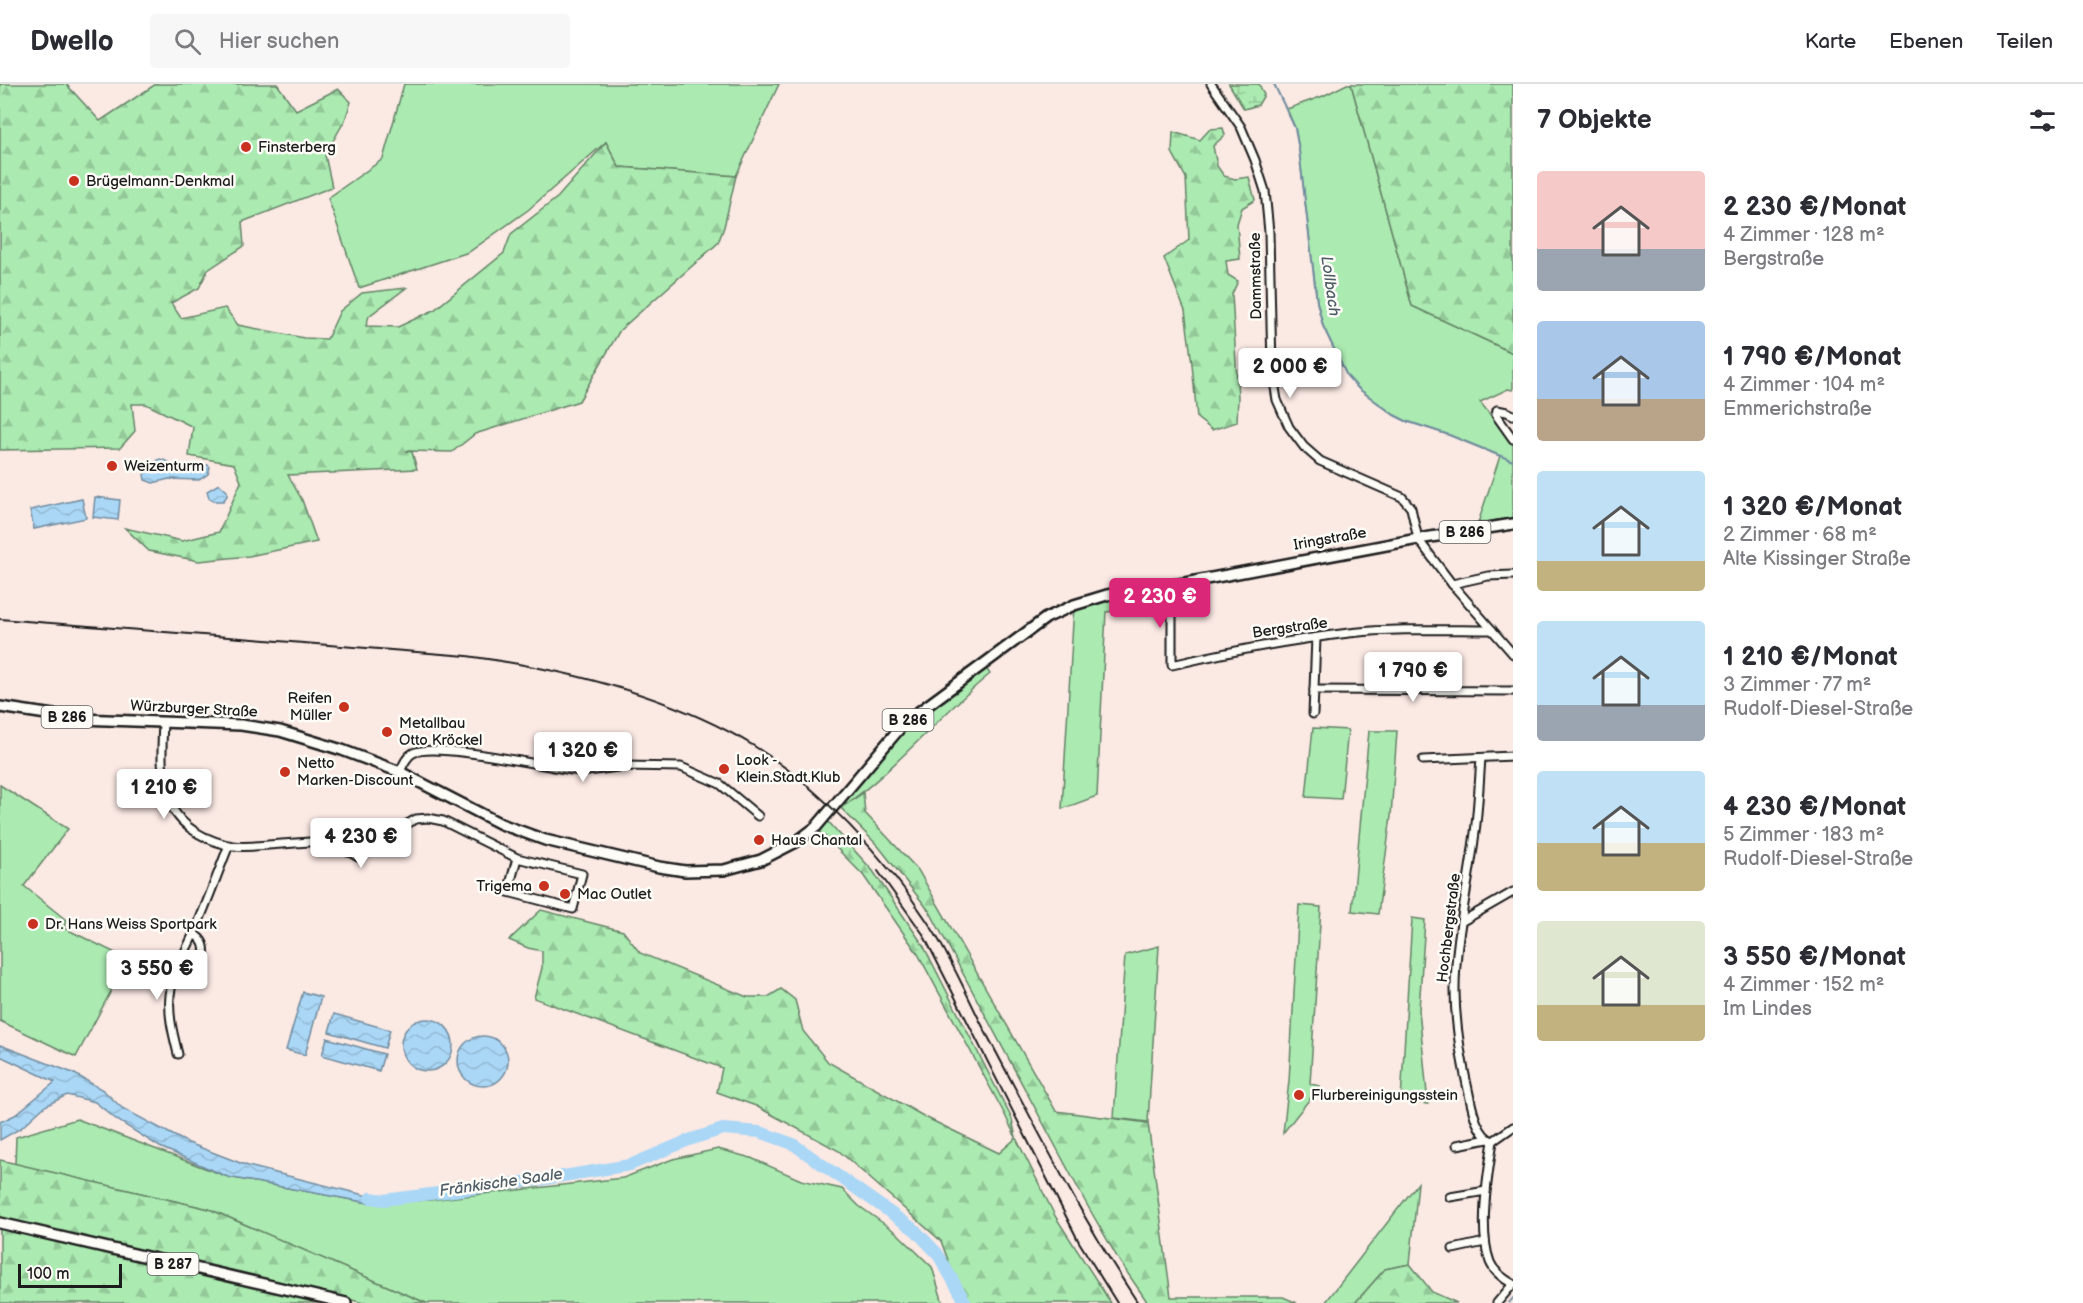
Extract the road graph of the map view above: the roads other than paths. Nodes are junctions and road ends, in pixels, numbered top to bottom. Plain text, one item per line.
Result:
1 (1211, 84) edge
2 (1513, 415) edge
3 (1513, 439) edge
4 (1513, 524) edge
5 (1418, 539) junction
6 (1513, 575) edge
7 (1452, 584) junction
8 (1172, 585) junction
9 (1492, 630) junction
10 (1316, 638) junction
11 (1513, 654) edge
12 (1314, 690) junction
13 (1513, 691) edge
14 (0, 707) edge
15 (1313, 714) dead end
16 (162, 722) junction
17 (1513, 756) edge
18 (1481, 758) junction
19 (1423, 760) dead end
20 (400, 772) junction
21 (415, 779) joint
22 (758, 816) dead end
23 (331, 841) junction
24 (365, 842) junction
25 (229, 845) junction
26 (517, 858) junction
27 (1513, 892) edge
28 (1461, 922) junction
29 (194, 934) junction
30 (184, 954) junction
31 (178, 1054) dead end
32 (1513, 1127) edge
33 (1490, 1140) junction
34 (1457, 1145) dead end
35 (1486, 1191) junction
36 (1450, 1197) dead end
37 (0, 1223) edge
38 (1485, 1242) junction
39 (1453, 1249) dead end
40 (1513, 1284) edge
41 (346, 1303) edge
42 (1497, 1303) edge

1 - 5 street, Dammstraße
2 - 3 street
4 - 5 main road, Iringstraße / B 286
5 - 7 street
5 - 8 main road, Iringstraße / B 286
6 - 7 street
7 - 9 street
8 - 10 street, Bergstraße
8 - 21 main road, Iringstraße / B 286
9 - 10 street, Bergstraße
9 - 11 street
10 - 12 street
12 - 13 street
12 - 15 street
14 - 16 main road, Würzburger Straße / B 286
16 - 20 main road, Würzburger Straße / B 286
16 - 25 street
17 - 18 street
18 - 19 street
18 - 28 street, Hochbergstraße
20 - 21 main road, Würzburger Straße / B 286
20 - 22 street
23 - 24 street
23 - 24 street
23 - 25 street
24 - 26 street
25 - 29 street
26 - 26 street
27 - 28 street
28 - 33 street, Hochbergstraße
29 - 30 street
29 - 30 street
30 - 31 street
32 - 33 street
33 - 34 street
33 - 35 street
35 - 36 street
35 - 38 street
37 - 41 main road, B 287
38 - 39 street
38 - 40 street
40 - 42 street

